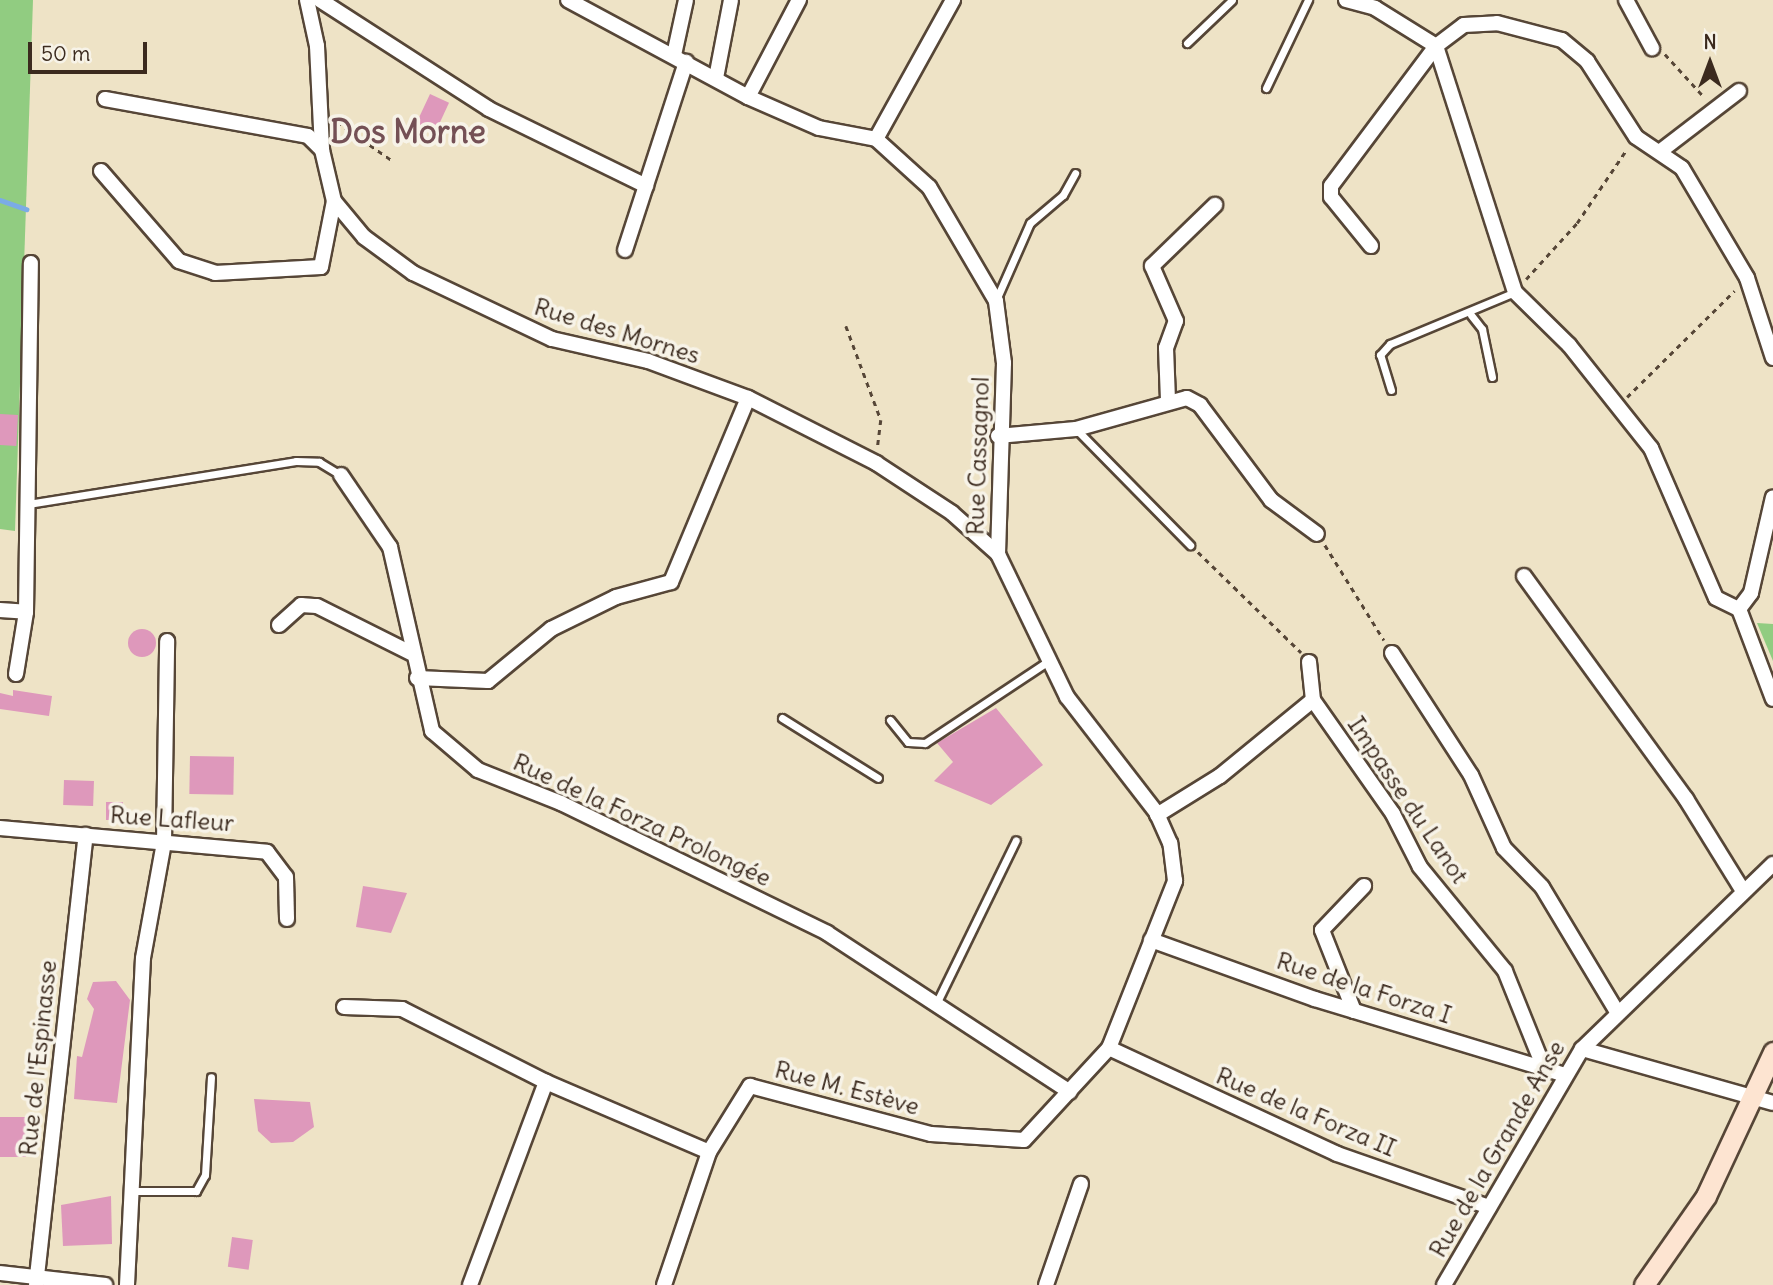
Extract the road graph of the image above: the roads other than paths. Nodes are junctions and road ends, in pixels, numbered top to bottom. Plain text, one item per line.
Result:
1 (307, 0) edge
2 (320, 0) edge
3 (568, 0) edge
4 (686, 0) edge
5 (731, 0) edge
6 (799, 0) edge
7 (953, 0) edge
8 (1232, 0) edge
9 (1308, 0) edge
10 (1346, 0) edge
11 (1626, 0) edge
12 (1187, 43) dead end
13 (1436, 46) junction
14 (1652, 48) road end
15 (680, 59) junction
16 (716, 78) junction
17 (1266, 88) dead end
18 (1740, 91) dead end
19 (748, 97) junction
20 (105, 99) dead end
21 (876, 139) junction
22 (322, 150) junction
23 (1662, 150) junction
24 (101, 171) dead end
25 (1075, 173) dead end
26 (646, 186) junction
27 (334, 201) junction
28 (1215, 205) dead end
29 (1371, 246) dead end
30 (625, 250) dead end
31 (31, 263) dead end
32 (1515, 292) junction
33 (996, 301) junction
34 (1471, 315) junction
35 (1773, 358) edge
36 (1492, 377) dead end
37 (1391, 390) dead end
38 (748, 398) junction
39 (1168, 400) junction
40 (1076, 429) junction
41 (998, 436) junction
42 (341, 475) joint
43 (1773, 497) edge
44 (28, 503) junction
45 (1317, 534) road end
46 (1190, 545) road end
47 (998, 554) junction
48 (1524, 576) dead end
49 (1740, 609) junction
50 (0, 610) edge
51 (26, 612) junction
52 (279, 625) dead end
53 (167, 641) dead end
54 (411, 653) junction
55 (1392, 653) road end
56 (1047, 662) junction
57 (1309, 662) road end
58 (16, 674) dead end
59 (417, 678) junction
60 (1773, 699) edge
61 (1313, 700) junction
62 (782, 718) dead end
63 (890, 720) dead end
64 (878, 778) dead end
65 (1157, 816) junction
66 (0, 828) edge
67 (86, 835) junction
68 (1016, 840) dead end
69 (164, 842) junction
70 (1773, 864) edge
71 (1364, 886) dead end
72 (1744, 891) junction
73 (287, 919) dead end
74 (1151, 940) junction
75 (936, 1004) junction
76 (344, 1007) dead end
77 (1616, 1010) junction
78 (1354, 1011) junction
79 (1109, 1048) junction
80 (1582, 1049) junction
81 (1773, 1052) edge
82 (1544, 1068) junction
83 (1565, 1075) junction
84 (211, 1077) dead end
85 (546, 1082) junction
86 (1069, 1092) junction
87 (1751, 1094) junction
88 (1773, 1103) edge
89 (709, 1152) junction
90 (1081, 1184) dead end
91 (130, 1191) junction
92 (1489, 1207) junction
93 (0, 1273) edge
94 (37, 1282) edge
95 (469, 1282) edge
96 (105, 1285) edge
97 (127, 1285) edge
98 (664, 1285) edge
99 (1046, 1285) edge
100 (1444, 1285) edge
101 (1644, 1285) edge

1 - 22 street, Rue des Mornes
2 - 26 street
3 - 15 street
4 - 15 street
5 - 16 street
6 - 19 street
7 - 21 street
8 - 12 lane
9 - 17 lane
10 - 13 street
11 - 14 street
13 - 23 street
13 - 29 street
13 - 32 street
15 - 16 street
15 - 26 street
16 - 19 street
18 - 23 street
19 - 21 street
20 - 22 street
21 - 33 street, Rue Cassagnol
22 - 27 street, Rue des Mornes
23 - 35 street
24 - 27 street
25 - 33 lane
26 - 30 street
27 - 38 street, Rue des Mornes
28 - 39 street
31 - 44 street
32 - 34 lane
32 - 49 street
33 - 41 street, Rue Cassagnol
34 - 36 lane
34 - 37 lane
38 - 47 street, Rue des Mornes
38 - 59 street
39 - 40 street
39 - 45 street
40 - 41 street
40 - 46 lane
41 - 47 street, Rue Cassagnol
42 - 44 lane
42 - 54 street, Rue de la Forza Prolongée
43 - 49 street
44 - 51 street
47 - 56 street, Rue Cassagnol
48 - 72 street
49 - 60 street
50 - 51 street
51 - 58 street
52 - 54 street
53 - 69 street
54 - 59 street, Rue de la Forza Prolongée
55 - 77 street
56 - 63 lane
56 - 65 street, Rue Cassagnol
57 - 61 street, Impasse du Lanot
59 - 75 street, Rue de la Forza Prolongée
61 - 65 street
61 - 82 street, Impasse du Lanot
62 - 64 lane
65 - 74 street, Rue Cassagnol
66 - 67 street, Rue Lafleur
67 - 69 street, Rue Lafleur
67 - 94 street, Rue de l'Espinasse
68 - 75 lane
69 - 73 street, Rue Lafleur
69 - 91 street
70 - 72 street, Rue de la Grande Anse
71 - 78 street
72 - 77 street, Rue de la Grande Anse
74 - 78 street, Rue de la Forza I
74 - 79 street, Rue Cassagnol
75 - 86 street, Rue de la Forza Prolongée
76 - 85 street
77 - 80 street, Rue de la Grande Anse
78 - 82 street, Rue de la Forza I
79 - 86 street, Rue M. Estève
79 - 92 street, Rue de la Forza II
80 - 83 street, Rue de la Grande Anse
80 - 87 street
81 - 87 street
82 - 83 street, Rue de la Forza I
83 - 92 street, Rue de la Grande Anse
84 - 91 lane
85 - 89 street
85 - 95 street
86 - 89 street, Rue M. Estève
87 - 88 street
87 - 101 street
89 - 98 street, Rue M. Estève
90 - 99 street
91 - 97 street
92 - 100 street, Rue de la Grande Anse
93 - 94 street
94 - 96 street

